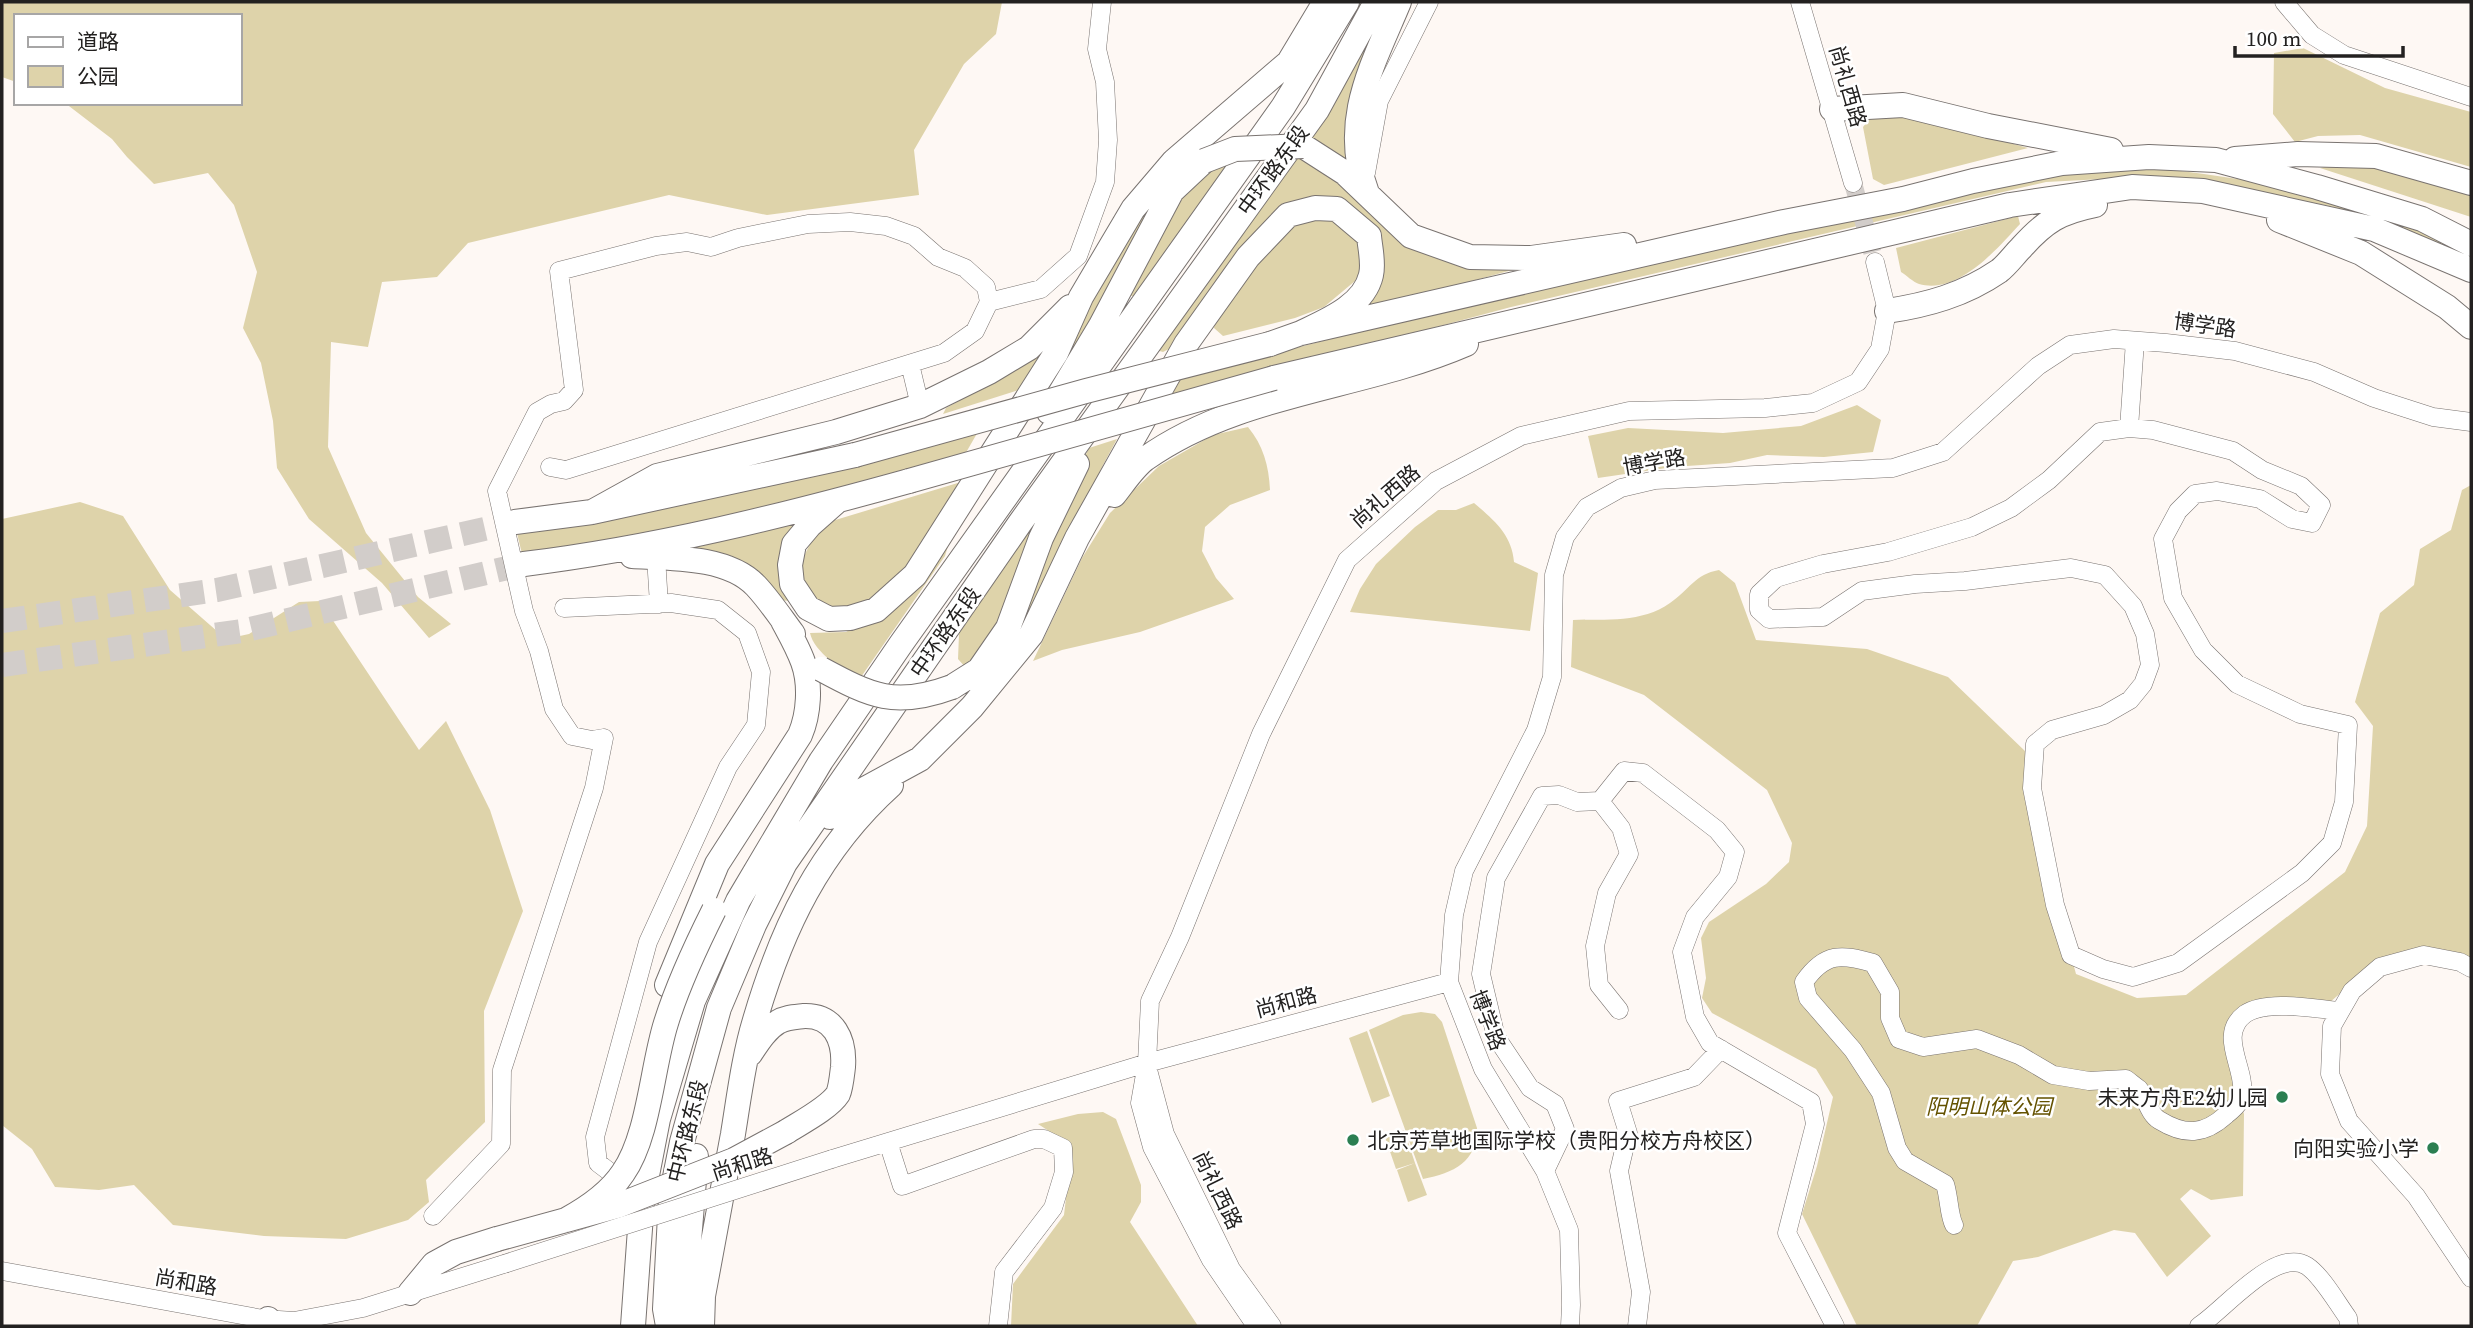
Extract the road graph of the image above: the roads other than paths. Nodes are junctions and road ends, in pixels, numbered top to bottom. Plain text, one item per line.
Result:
1 (1094, 2) edge
2 (1102, 2) edge
3 (1325, 2) edge
4 (1347, 2) edge
5 (1376, 2) edge
6 (1399, 2) edge
7 (1429, 2) edge
8 (1800, 2) edge
9 (2284, 2) edge
10 (2471, 97) edge
11 (1832, 109) junction
12 (2149, 157) junction
13 (2216, 160) junction
14 (1853, 183) tunnel mouth
15 (2471, 183) edge
16 (1365, 188) junction
17 (2173, 190) junction
18 (2203, 191) junction
19 (1784, 222) junction
20 (2471, 244) edge
21 (1875, 262) tunnel mouth
22 (2471, 270) edge
23 (988, 297) junction
24 (1081, 297) junction
25 (1887, 311) junction
26 (1527, 317) junction
27 (2471, 327) edge
28 (1301, 333) junction
29 (2136, 341) junction
30 (910, 363) junction
31 (920, 406) junction
32 (1100, 411) junction
33 (2471, 422) edge
34 (2129, 428) junction
35 (550, 467) dead end
36 (836, 502) junction
37 (592, 512) junction
38 (515, 522) tunnel mouth
39 (1077, 538) junction
40 (600, 554) junction
41 (656, 557) junction
42 (524, 564) tunnel mouth
43 (956, 568) junction
44 (659, 604) junction
45 (564, 608) dead end
46 (783, 621) junction
47 (857, 708) junction
48 (920, 759) junction
49 (1600, 801) junction
50 (2471, 968) edge
51 (1449, 982) junction
52 (1619, 1010) dead end
53 (2340, 1012) junction
54 (726, 1034) junction
55 (1721, 1049) junction
56 (746, 1060) junction
57 (1147, 1063) junction
58 (682, 1142) junction
59 (888, 1142) junction
60 (1545, 1171) junction
61 (630, 1181) junction
62 (433, 1216) dead end
63 (566, 1220) junction
64 (1954, 1224) dead end
65 (2, 1271) edge
66 (2471, 1278) edge
67 (410, 1293) junction
68 (270, 1323) edge
69 (631, 1326) edge
70 (668, 1326) edge
71 (682, 1326) edge
72 (702, 1326) edge
73 (998, 1326) edge
74 (1255, 1326) edge
75 (1272, 1326) edge
76 (1570, 1326) edge
77 (1637, 1326) edge
78 (1835, 1326) edge
79 (2199, 1326) edge
80 (2349, 1326) edge

1 - 23 street
2 - 23 street
3 - 24 highway
4 - 43 highway, 中环路东段
5 - 32 highway, 中环路东段
6 - 16 highway
7 - 16 street
8 - 11 street, 尚礼西路
9 - 10 street
11 - 12 highway
11 - 14 street, 尚礼西路
12 - 13 highway
12 - 19 highway
13 - 15 highway
13 - 20 highway
16 - 19 highway
16 - 43 highway, bridge
17 - 18 highway
17 - 25 highway
17 - 26 highway
18 - 22 highway
18 - 27 highway
19 - 28 highway
21 - 25 street, 尚礼西路
23 - 30 street
23 - 62 street
24 - 31 highway
24 - 36 highway
25 - 57 street, 尚礼西路
26 - 36 highway, bridge
26 - 39 highway
28 - 37 highway, bridge
28 - 39 highway
29 - 33 street, 博学路
29 - 34 street
29 - 51 street, 博学路
30 - 31 street
30 - 35 street
31 - 37 highway
32 - 46 highway, bridge
32 - 58 highway, 中环路东段
34 - 34 street
36 - 40 highway
37 - 38 highway
39 - 48 highway
40 - 41 highway
40 - 42 highway
41 - 44 street
41 - 46 highway
43 - 47 highway, 中环路东段
44 - 45 street
44 - 61 street
46 - 61 highway
47 - 63 highway, bridge
47 - 69 highway, 中环路东段
48 - 54 highway
48 - 56 highway
49 - 52 street
49 - 55 street
49 - 60 street
50 - 53 street
51 - 57 street, 尚和路
51 - 60 street, 博学路
53 - 64 street
53 - 66 street
54 - 58 highway
54 - 71 highway
55 - 77 street
55 - 78 street
56 - 63 highway, bridge
56 - 72 highway
57 - 59 street, 尚和路
57 - 74 street, 尚礼西路
57 - 75 street, 尚礼西路
58 - 70 highway, 中环路东段
59 - 67 street, 尚和路, bridge
59 - 73 street
60 - 76 street, 博学路
61 - 69 highway
63 - 67 highway, bridge
65 - 68 street, 尚和路
67 - 68 street, 尚和路
79 - 80 street

